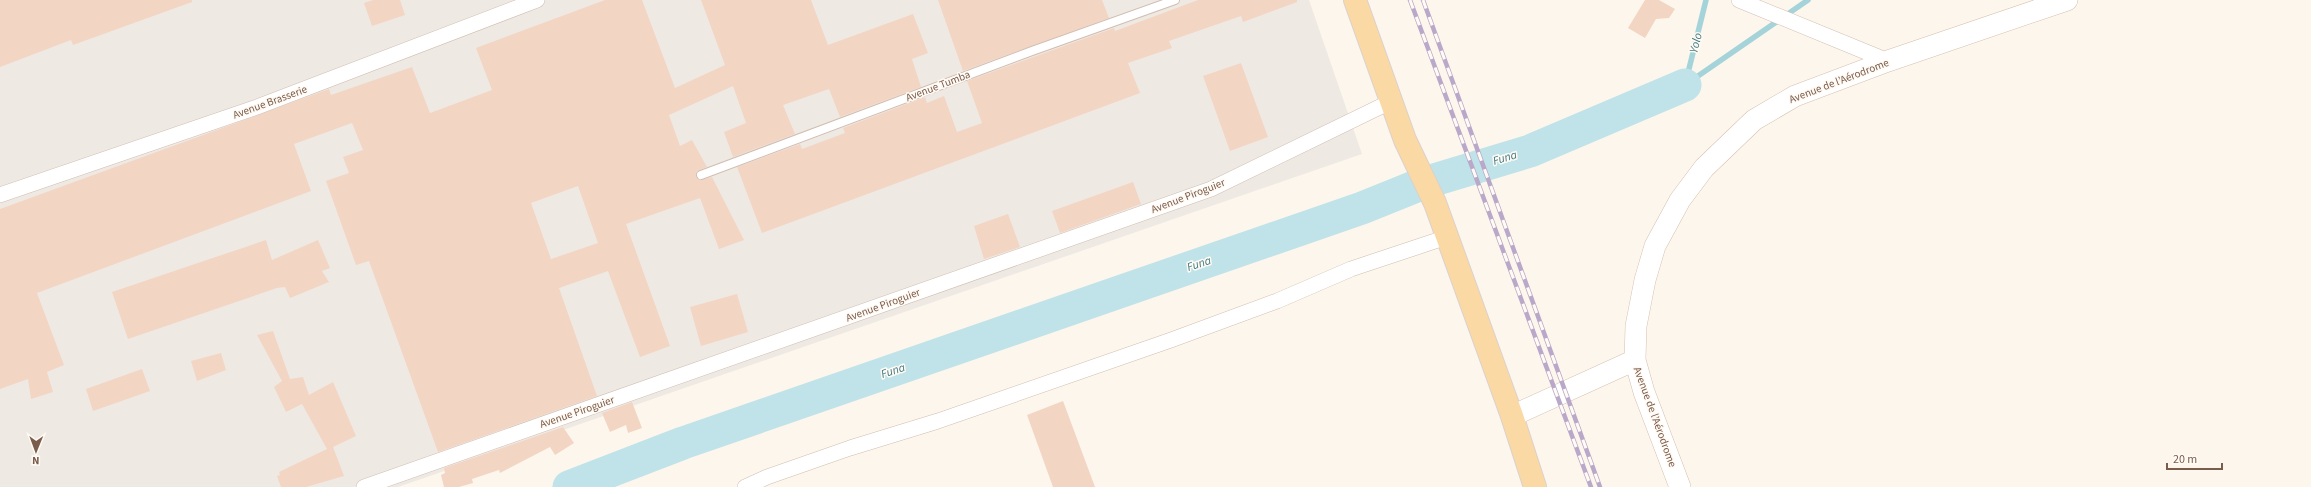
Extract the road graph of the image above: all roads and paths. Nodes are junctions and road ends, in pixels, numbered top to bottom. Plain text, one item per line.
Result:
1 (537, 0) edge
2 (1175, 0) edge
3 (1355, 0) edge
4 (1739, 0) edge
5 (2067, 0) edge
6 (1888, 61) junction
7 (1392, 101) junction
8 (701, 175) dead end
9 (0, 194) edge
10 (1446, 238) junction
11 (1635, 360) junction
12 (1512, 416) junction
13 (364, 487) edge
14 (745, 487) edge
15 (1535, 487) edge
16 (1680, 487) edge

1 - 9 street, Avenue Brasserie
2 - 8 lane, Avenue Tumba
3 - 7 main road
4 - 6 street
5 - 6 main road, Avenue de l’Aérodrome
6 - 11 main road, Avenue de l’Aérodrome
7 - 10 main road
7 - 13 street, Avenue Piroguier
10 - 12 main road
10 - 14 street
11 - 12 main road
11 - 16 main road, Avenue de l’Aérodrome
12 - 15 main road

